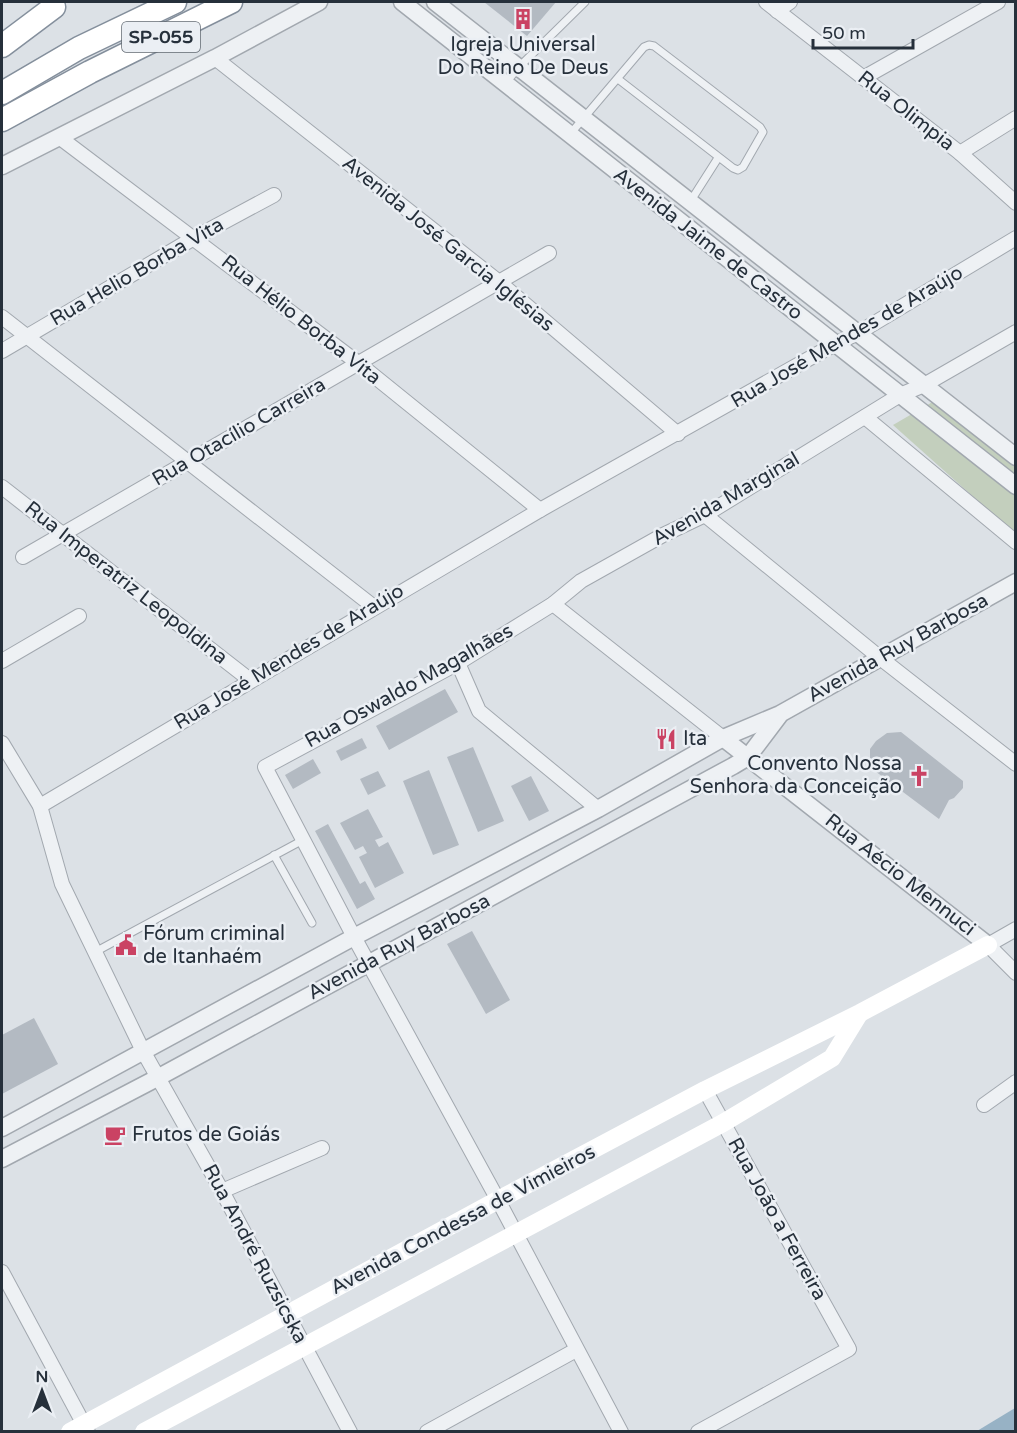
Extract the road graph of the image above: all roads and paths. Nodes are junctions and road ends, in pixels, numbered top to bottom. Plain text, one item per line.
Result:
1 (175, 2) edge
2 (231, 2) edge
3 (319, 2) edge
4 (402, 2) edge
5 (435, 2) edge
6 (585, 2) edge
7 (766, 2) edge
8 (790, 2) edge
9 (998, 2) edge
10 (59, 4) edge
11 (777, 11) junction
12 (2, 34) edge
13 (2, 46) edge
14 (215, 58) junction
15 (518, 68) junction
16 (863, 78) junction
17 (618, 79) junction
18 (505, 84) junction
19 (2, 93) edge
20 (1016, 118) edge
21 (584, 119) junction
22 (2, 120) edge
23 (570, 135) junction
24 (59, 137) junction
25 (960, 153) junction
26 (718, 158) junction
27 (2, 166) edge
28 (273, 195) dead end
29 (690, 202) junction
30 (1016, 203) edge
31 (194, 238) junction
32 (1016, 238) edge
33 (549, 253) dead end
34 (499, 282) junction
35 (824, 306) junction
36 (2, 317) edge
37 (809, 323) junction
38 (1016, 332) edge
39 (858, 333) junction
40 (26, 337) junction
41 (835, 344) junction
42 (2, 351) edge
43 (358, 363) junction
44 (924, 385) junction
45 (900, 395) junction
46 (866, 417) junction
47 (678, 434) junction
48 (1016, 458) edge
49 (186, 463) junction
50 (1016, 486) edge
51 (2, 487) edge
52 (540, 510) junction
53 (705, 515) junction
54 (62, 534) junction
55 (1016, 542) edge
56 (23, 557) dead end
57 (1015, 582) edge
58 (553, 604) junction
59 (374, 607) junction
60 (79, 616) dead end
61 (879, 657) junction
62 (2, 661) edge
63 (458, 663) junction
64 (250, 680) junction
65 (780, 714) junction
66 (723, 738) junction
67 (2, 743) edge
68 (748, 757) junction
69 (1016, 764) edge
70 (39, 806) junction
71 (598, 809) junction
72 (303, 840) junction
73 (274, 855) junction
74 (312, 923) dead end
75 (1016, 929) edge
76 (354, 937) junction
77 (988, 945) junction
78 (95, 952) junction
79 (368, 963) junction
80 (1016, 973) edge
81 (860, 1013) junction
82 (143, 1051) junction
83 (159, 1077) junction
84 (1016, 1082) edge
85 (705, 1090) junction
86 (984, 1105) dead end
87 (723, 1122) junction
88 (2, 1128) edge
89 (322, 1148) dead end
90 (2, 1159) edge
91 (222, 1191) junction
92 (498, 1200) junction
93 (516, 1234) junction
94 (2, 1272) edge
95 (288, 1315) junction
96 (304, 1347) junction
97 (576, 1350) junction
98 (81, 1429) edge
99 (144, 1431) edge
100 (350, 1431) edge
101 (427, 1431) edge
102 (621, 1431) edge
103 (698, 1431) edge

1 - 19 highway, SP-055
2 - 22 highway, SP-055
3 - 14 street
4 - 18 street, Avenida Jaime de Castro
5 - 15 street, Avenida Jaime de Castro
6 - 15 lane
7 - 11 street, Rua Olimpia
8 - 11 street
9 - 16 street
10 - 12 street
10 - 13 highway
11 - 16 street, Rua Olimpia
14 - 24 street
14 - 34 street, Avenida José Garcia Iglésias
15 - 18 lane
15 - 21 street, Avenida Jaime de Castro
16 - 25 street, Rua Olimpia
17 - 21 lane
17 - 26 lane
17 - 26 lane
18 - 23 street, Avenida Jaime de Castro
20 - 25 street
21 - 23 lane
21 - 29 street, Avenida Jaime de Castro
23 - 37 street, Avenida Jaime de Castro
24 - 27 street
24 - 31 street, Rua Hélio Borba Vita
25 - 30 street, Rua Olimpia
26 - 29 lane
28 - 31 street, Rua Helio Borba Vita
29 - 35 street, Avenida Jaime de Castro
31 - 40 street, Rua Helio Borba Vita
31 - 43 street, Rua Hélio Borba Vita
32 - 39 street, Rua José Mendes de Araújo
33 - 34 street, Rua Otacílio Carreira
34 - 43 street, Rua Otacílio Carreira
34 - 47 street, Avenida José Garcia Iglésias
35 - 37 street
35 - 39 street, Avenida Jaime de Castro
36 - 40 street
37 - 41 street, Avenida Jaime de Castro
38 - 44 street, Avenida Marginal
39 - 41 street, Rua José Mendes de Araújo
39 - 44 street, Avenida Jaime de Castro
40 - 42 street, Rua Helio Borba Vita
40 - 49 street
41 - 45 street, Avenida Jaime de Castro
41 - 47 street, Rua José Mendes de Araújo
43 - 49 street, Rua Otacílio Carreira
43 - 52 street, Rua Hélio Borba Vita
44 - 45 street, Avenida Marginal
44 - 48 street, Avenida Jaime de Castro
45 - 46 street, Avenida Marginal
45 - 50 street, Avenida Jaime de Castro
46 - 53 street, Avenida Marginal
46 - 55 street
47 - 52 street, Rua José Mendes de Araújo
49 - 54 street, Rua Otacílio Carreira
49 - 59 street
51 - 54 street, Rua Imperatriz Leopoldina
52 - 59 street, Rua José Mendes de Araújo
53 - 58 street, Avenida Marginal
53 - 61 street
54 - 56 street, Rua Otacílio Carreira
54 - 64 street, Rua Imperatriz Leopoldina
57 - 61 street, Avenida Ruy Barbosa
58 - 63 street, Rua Oswaldo Magalhães
58 - 66 street
59 - 64 street, Rua José Mendes de Araújo
60 - 62 street
61 - 65 street, Avenida Ruy Barbosa
61 - 69 street
63 - 71 street
63 - 72 street, Rua Oswaldo Magalhães
64 - 70 street, Rua José Mendes de Araújo
65 - 66 street, Avenida Ruy Barbosa
65 - 68 street, Avenida Ruy Barbosa
66 - 68 street, Rua Aécio Mennuci
66 - 71 street, Avenida Ruy Barbosa
67 - 70 street, Rua André Ruzsicska
68 - 77 street, Rua Aécio Mennuci
68 - 79 street, Avenida Ruy Barbosa
70 - 78 street, Rua André Ruzsicska
71 - 76 street, Avenida Ruy Barbosa
72 - 73 lane
72 - 76 street
73 - 74 lane
73 - 78 lane
75 - 77 street, Avenida Condessa de Vimieiros
76 - 79 street
76 - 82 street, Avenida Ruy Barbosa
77 - 80 street, Rua Aécio Mennuci
77 - 81 main road, Avenida Condessa de Vimieiros
78 - 82 street, Rua André Ruzsicska
79 - 83 street, Avenida Ruy Barbosa
79 - 92 street
81 - 85 main road, Avenida Condessa de Vimieiros
81 - 87 main road, Avenida Condessa de Vimieiros
82 - 83 street, Rua André Ruzsicska
82 - 88 street, Avenida Ruy Barbosa
83 - 90 street, Avenida Ruy Barbosa
83 - 91 street, Rua André Ruzsicska
84 - 86 street
85 - 87 street, Rua João a Ferreira
85 - 92 main road, Avenida Condessa de Vimieiros
87 - 93 main road, Avenida Condessa de Vimieiros
87 - 103 street, Rua João a Ferreira
89 - 91 street
91 - 95 street, Rua André Ruzsicska
92 - 93 street
92 - 95 main road, Avenida Condessa de Vimieiros
93 - 96 main road, Avenida Condessa de Vimieiros
93 - 97 street
94 - 98 street
95 - 96 street, Rua André Ruzsicska
95 - 98 main road, Avenida Condessa de Vimieiros
96 - 99 main road, Avenida Condessa de Vimieiros
96 - 100 street, Rua André Ruzsicska
97 - 101 street
97 - 102 street

